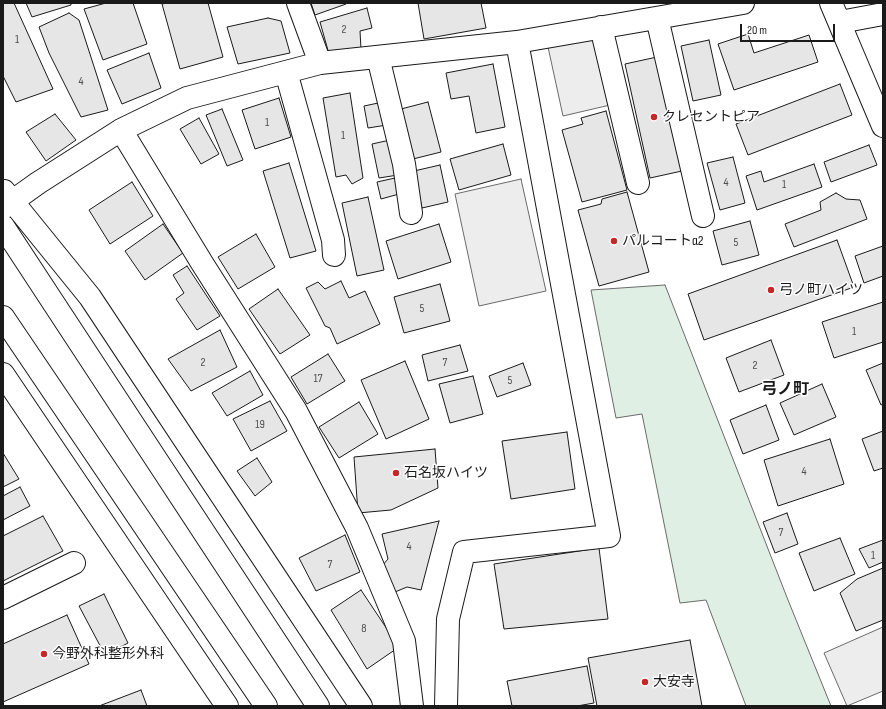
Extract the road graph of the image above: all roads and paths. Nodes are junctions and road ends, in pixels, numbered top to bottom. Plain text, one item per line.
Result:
1 (298, 3) edge
2 (743, 3) edge
3 (836, 12) edge
4 (883, 14) edge
5 (657, 18) junction
6 (601, 27) junction
7 (517, 42) junction
8 (378, 57) junction
9 (320, 63) junction
10 (286, 72) junction
11 (883, 126) edge
12 (122, 130) junction
13 (638, 183) dead end
14 (6, 200) edge
15 (411, 213) dead end
16 (703, 216) dead end
17 (3, 226) edge
18 (334, 255) dead end
19 (3, 317) edge
20 (3, 374) edge
21 (74, 563) dead end
22 (3, 598) edge
23 (227, 706) edge
24 (266, 706) edge
25 (318, 706) edge
26 (361, 706) edge
27 (412, 706) edge
28 (446, 706) edge

1 - 9 street
2 - 5 street
3 - 4 street
3 - 11 street
5 - 6 street
5 - 16 street
6 - 7 street
6 - 13 street
7 - 8 street
7 - 28 street
8 - 9 street
8 - 15 street
9 - 10 street
10 - 12 street
10 - 18 street
12 - 14 street
12 - 27 street
14 - 26 street
17 - 25 street
19 - 24 street
20 - 23 street
21 - 22 street

